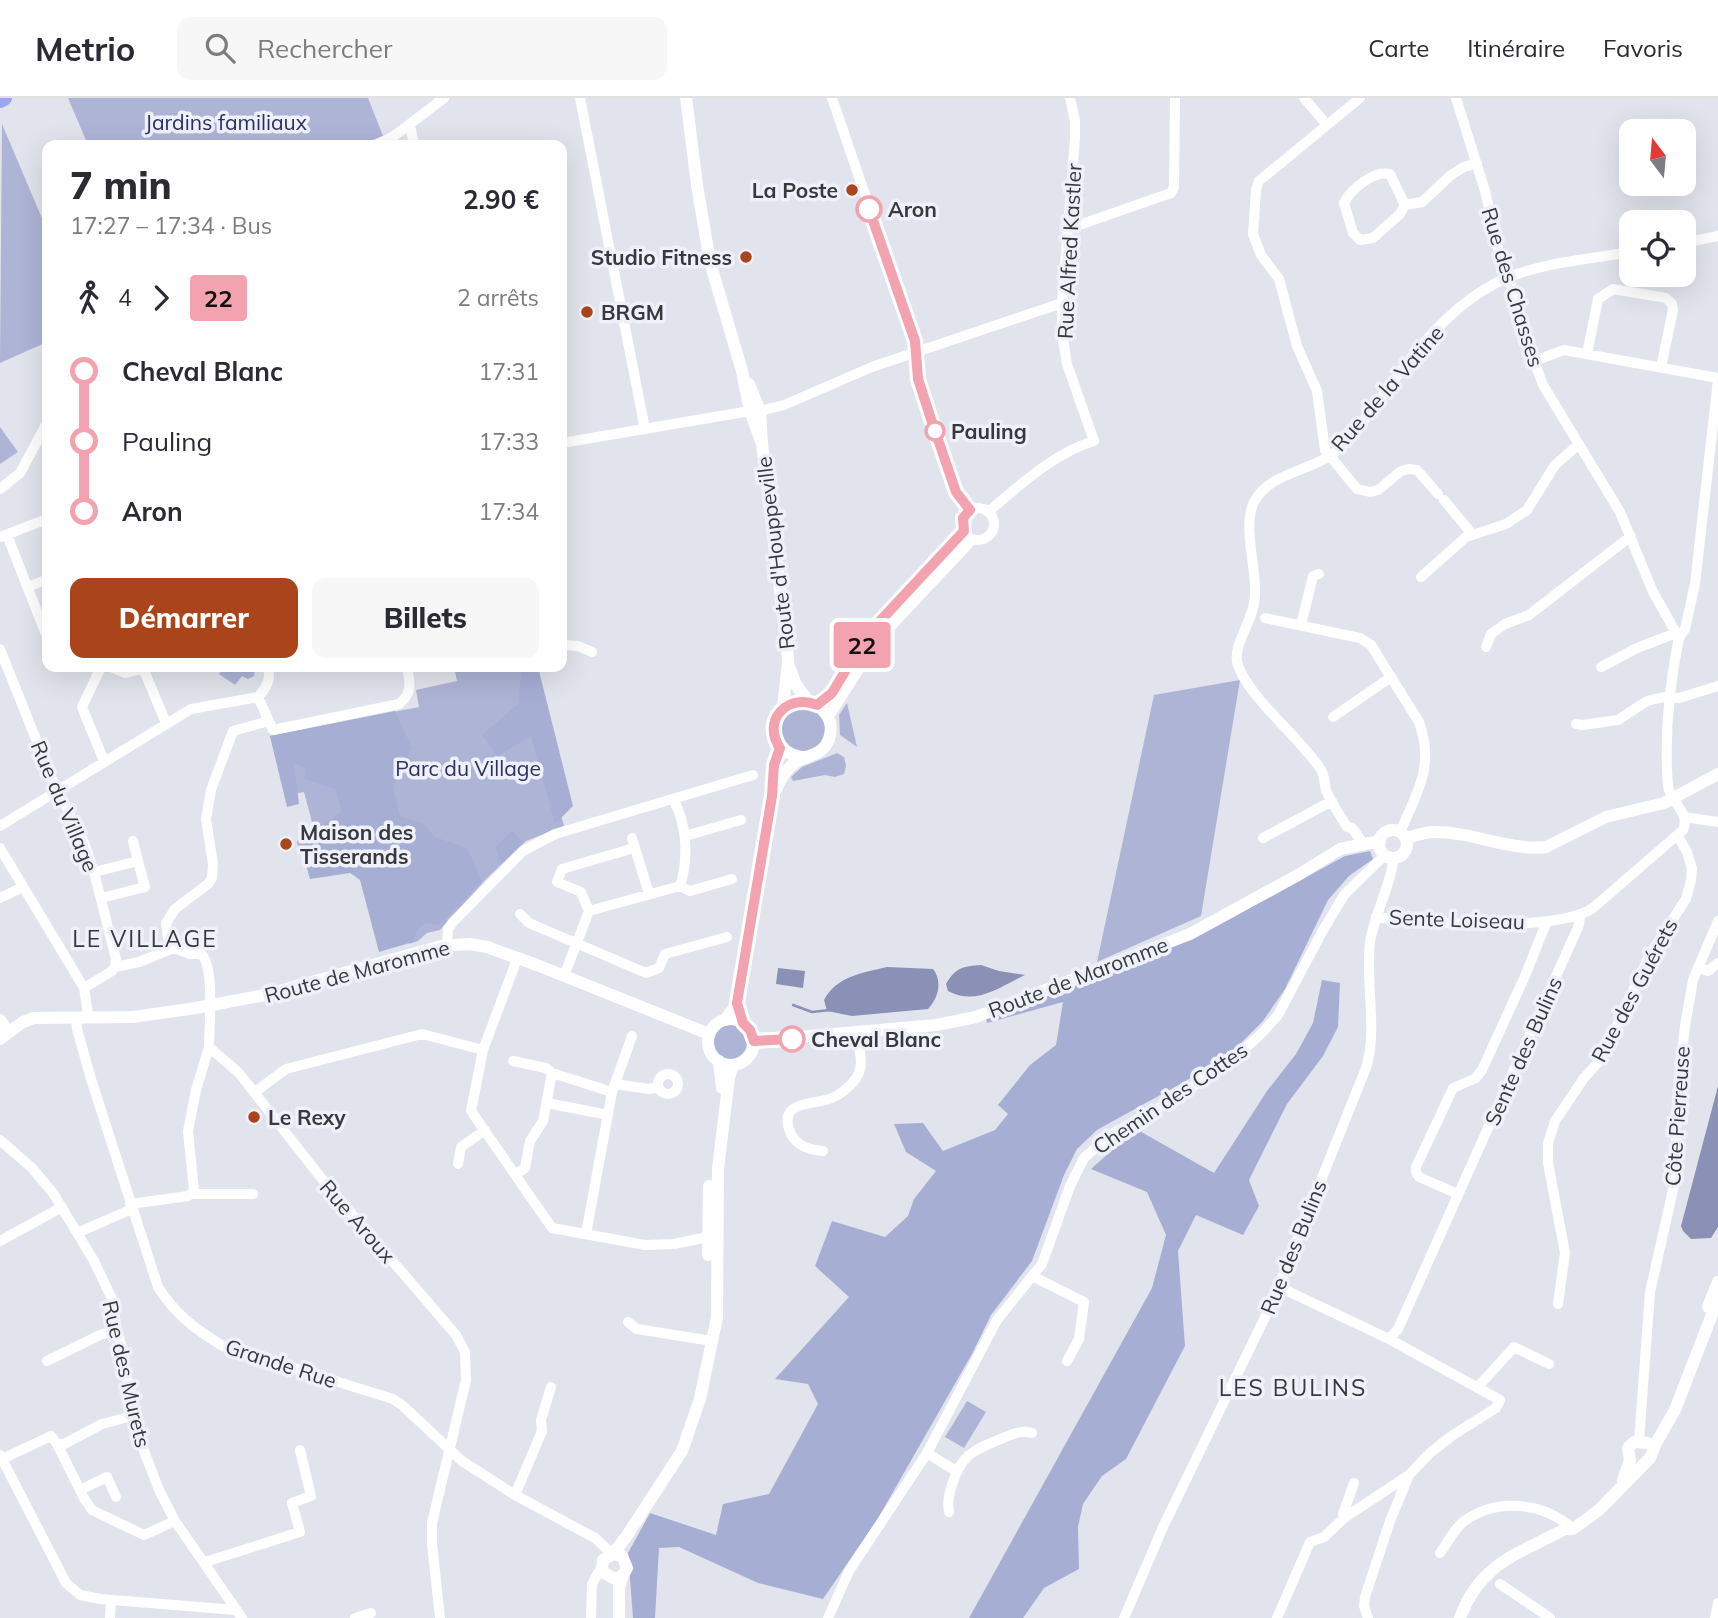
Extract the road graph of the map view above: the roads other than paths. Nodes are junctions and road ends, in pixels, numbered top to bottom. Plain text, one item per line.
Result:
1 (444, 98) edge
2 (580, 98) edge
3 (686, 98) edge
4 (832, 98) edge
5 (1070, 98) edge
6 (1175, 98) edge
7 (1304, 98) edge
8 (1360, 98) edge
9 (1456, 98) edge
10 (410, 125) junction
11 (1327, 125) junction
12 (388, 140) edge
13 (413, 140) edge
14 (1478, 163) junction
15 (1405, 205) junction
16 (1069, 225) junction
17 (1718, 236) edge
18 (1696, 241) edge
19 (1619, 254) edge
20 (1508, 277) junction
21 (1062, 303) junction
22 (916, 352) junction
23 (1587, 354) junction
24 (1534, 361) junction
25 (1661, 367) junction
26 (1718, 379) edge
27 (757, 415) junction
28 (645, 429) junction
29 (42, 436) edge
30 (567, 442) edge
31 (1579, 444) junction
32 (1329, 456) junction
33 (0, 489) edge
34 (970, 510) junction
35 (988, 512) junction
36 (42, 521) edge
37 (964, 531) junction
38 (1472, 534) junction
39 (3, 536) edge
40 (1631, 536) junction
41 (973, 539) junction
42 (1319, 574) dead end
43 (1421, 577) dead end
44 (42, 581) edge
45 (28, 587) junction
46 (42, 615) edge
47 (1259, 615) junction
48 (1301, 625) junction
49 (1677, 636) junction
50 (567, 645) edge
51 (1486, 647) dead end
52 (0, 649) edge
53 (592, 652) dead end
54 (1601, 667) dead end
55 (99, 672) edge
56 (145, 672) edge
57 (269, 672) edge
58 (408, 672) edge
59 (1391, 677) junction
60 (1718, 686) edge
61 (790, 687) junction
62 (1668, 696) junction
63 (258, 697) junction
64 (813, 704) junction
65 (783, 708) junction
66 (1333, 717) dead end
67 (828, 718) junction
68 (269, 721) junction
69 (166, 723) junction
70 (1576, 724) dead end
71 (780, 748) junction
72 (806, 758) junction
73 (104, 761) junction
74 (1718, 774) edge
75 (753, 775) dead end
76 (57, 791) junction
77 (772, 796) junction
78 (673, 799) junction
79 (1672, 799) junction
80 (1332, 801) junction
81 (1684, 817) junction
82 (741, 820) dead end
83 (1718, 822) edge
84 (0, 826) edge
85 (1347, 827) junction
86 (1403, 835) junction
87 (685, 836) junction
88 (1678, 836) junction
89 (1263, 838) dead end
90 (133, 841) dead end
91 (1380, 841) junction
92 (1363, 843) junction
93 (1348, 846) junction
94 (0, 848) edge
95 (1390, 857) junction
96 (138, 860) junction
97 (94, 872) junction
98 (1392, 873) junction
99 (732, 879) dead end
100 (1362, 879) junction
101 (680, 886) junction
102 (23, 887) junction
103 (649, 894) junction
104 (0, 898) edge
105 (101, 898) junction
106 (589, 911) junction
107 (520, 915) dead end
108 (1580, 915) junction
109 (1376, 917) junction
110 (1718, 920) edge
111 (1547, 921) junction
112 (727, 937) dead end
113 (576, 943) junction
114 (447, 945) junction
115 (174, 948) junction
116 (517, 958) junction
117 (1718, 963) edge
118 (115, 967) junction
119 (1698, 967) junction
120 (564, 976) junction
121 (84, 988) junction
122 (737, 1003) junction
123 (209, 1006) junction
124 (82, 1017) junction
125 (0, 1020) edge
126 (725, 1020) junction
127 (743, 1023) junction
128 (709, 1034) junction
129 (857, 1034) junction
130 (5, 1036) edge
131 (632, 1036) dead end
132 (754, 1041) junction
133 (209, 1047) junction
134 (483, 1050) junction
135 (513, 1061) dead end
136 (719, 1062) junction
137 (733, 1065) junction
138 (552, 1073) junction
139 (658, 1087) dead end
140 (614, 1088) junction
141 (255, 1092) junction
142 (547, 1103) junction
143 (608, 1115) junction
144 (485, 1130) junction
145 (0, 1140) edge
146 (824, 1151) dead end
147 (458, 1164) dead end
148 (516, 1174) junction
149 (191, 1194) junction
150 (253, 1194) dead end
151 (1458, 1194) junction
152 (713, 1204) junction
153 (131, 1206) junction
154 (62, 1207) junction
155 (77, 1233) junction
156 (586, 1234) junction
157 (712, 1236) junction
158 (0, 1241) edge
159 (1032, 1276) junction
160 (1718, 1282) edge
161 (1279, 1287) junction
162 (1718, 1299) edge
163 (1559, 1304) dead end
164 (628, 1322) dead end
165 (117, 1330) junction
166 (713, 1335) junction
167 (1390, 1339) junction
168 (47, 1361) dead end
169 (1067, 1361) dead end
170 (1549, 1364) dead end
171 (551, 1387) dead end
172 (1477, 1388) junction
173 (136, 1415) junction
174 (1032, 1433) dead end
175 (57, 1444) junction
176 (1646, 1445) junction
177 (300, 1450) dead end
178 (449, 1451) junction
179 (927, 1453) junction
180 (1, 1457) edge
181 (1630, 1460) junction
182 (1643, 1464) junction
183 (956, 1471) junction
184 (1409, 1475) junction
185 (1354, 1483) dead end
186 (80, 1490) junction
187 (515, 1495) junction
188 (116, 1497) dead end
189 (949, 1512) dead end
190 (1344, 1518) junction
191 (175, 1521) junction
192 (1569, 1527) junction
193 (1440, 1553) dead end
194 (615, 1555) junction
195 (205, 1562) junction
196 (607, 1574) junction
197 (1500, 1584) dead end
198 (111, 1600) junction
199 (371, 1613) dead end
200 (239, 1614) edge
201 (110, 1618) edge
202 (355, 1618) edge
203 (440, 1618) edge
204 (590, 1618) edge
205 (611, 1618) edge
206 (619, 1618) edge
207 (828, 1618) edge
208 (1124, 1618) edge
209 (1278, 1618) edge
210 (1368, 1618) edge
211 (1460, 1618) edge
212 (1550, 1618) edge

1 - 10 street
2 - 28 street
3 - 27 street, Route d'Houppeville
4 - 22 street
5 - 16 street, Rue Alfred Kastler
6 - 16 street
7 - 11 street
8 - 11 street
9 - 14 street, Rue des Chasses
10 - 12 street
10 - 13 street
11 - 32 street
14 - 15 street
14 - 20 street, Rue des Chasses
15 - 15 street
16 - 21 street, Rue Alfred Kastler
17 - 18 street
19 - 20 street, Rue de la Vatine
20 - 24 street, Rue des Chasses
20 - 32 street, Rue de la Vatine
21 - 22 street
21 - 35 street, Rue Alfred Kastler
22 - 27 street
22 - 34 street
23 - 24 street
23 - 25 street
23 - 25 street
24 - 31 street, Rue des Chasses
25 - 26 street
26 - 49 street
27 - 28 street
27 - 61 street, Route d'Houppeville
28 - 30 street
29 - 33 street
31 - 38 street
31 - 40 street, Rue des Chasses
32 - 38 street
32 - 47 street, Rue de la Vatine
34 - 35 street
34 - 37 street
35 - 41 street
36 - 39 street
37 - 41 street
37 - 64 street
38 - 43 street
39 - 45 street
40 - 49 street, Rue des Chasses
40 - 51 street
41 - 67 street
42 - 48 street
44 - 45 street
45 - 46 street
47 - 48 street
47 - 80 street, Rue de la Vatine
48 - 59 street
49 - 54 street
49 - 62 street
50 - 53 street
52 - 76 street, Rue du Village
55 - 73 street
56 - 69 street
57 - 63 street
58 - 68 street
59 - 66 street
59 - 86 street
60 - 62 street
61 - 64 street, Route d'Houppeville
61 - 65 street, Route d'Houppeville
62 - 70 street
62 - 79 street
63 - 68 street
63 - 69 street
64 - 65 street
64 - 67 street
65 - 71 street
67 - 72 street
68 - 115 street
69 - 73 street
71 - 72 street
71 - 77 street
72 - 77 street
73 - 76 street
74 - 79 street
75 - 78 street
76 - 84 street
76 - 97 street, Rue du Village
77 - 122 street
78 - 87 street
78 - 114 street
79 - 81 street
79 - 86 street
80 - 85 street, Rue de la Vatine
80 - 89 street
81 - 83 street
81 - 88 street
82 - 87 street
85 - 92 street, Rue de la Vatine
85 - 93 street, Rue de la Vatine
86 - 91 street
86 - 95 street
87 - 101 street
88 - 108 street
88 - 163 street, Rue des Guérets
90 - 96 street
91 - 92 street, Route de Maromme
91 - 95 street
92 - 93 street, Route de Maromme
93 - 129 street, Route de Maromme
94 - 102 street
95 - 98 street, Rue des Bulins
95 - 100 street, Chemin des Cottes
96 - 97 street
96 - 105 street
97 - 105 street, Rue du Village
98 - 100 street
98 - 109 street, Rue des Bulins
99 - 101 street
100 - 159 street, Chemin des Cottes
101 - 103 street
102 - 104 street
102 - 121 street
103 - 106 street
103 - 106 street
105 - 118 street, Rue du Village
106 - 113 street
107 - 113 street
108 - 111 street, Sente Loiseau
108 - 151 street, Sente des Bulins
109 - 111 street, Sente Loiseau
109 - 161 street, Rue des Bulins
110 - 119 street, Côte Pierreuse
111 - 151 street
112 - 113 street
113 - 120 street
114 - 116 street, Route de Maromme
114 - 123 street, Route de Maromme
115 - 118 street
115 - 123 street
116 - 120 street, Route de Maromme
116 - 134 street
117 - 119 street
118 - 121 street
119 - 176 street, Côte Pierreuse
120 - 128 street, Route de Maromme
121 - 124 street, Grande Rue
122 - 126 street
122 - 127 street
123 - 124 street, Route de Maromme
123 - 133 street
124 - 130 street, Route de Maromme
124 - 153 street, Grande Rue
125 - 130 street, Route de Maromme
126 - 127 street
126 - 128 street
127 - 132 street
128 - 136 street
129 - 132 street, Route de Maromme
129 - 146 street
131 - 140 street
132 - 137 street
133 - 141 street, Rue Aroux
133 - 149 street
134 - 141 street
134 - 144 street
135 - 138 street
136 - 137 street
136 - 152 street
137 - 152 street
138 - 140 street
138 - 142 street
139 - 140 street
140 - 143 street
141 - 178 street, Rue Aroux
142 - 143 street
142 - 148 street
143 - 156 street
144 - 147 street
144 - 148 street
145 - 154 street, Rue des Murets
148 - 156 street
149 - 150 street
149 - 153 street
151 - 167 street, Sente des Bulins
152 - 157 street
153 - 155 street
153 - 178 street, Grande Rue
154 - 155 street, Rue des Murets
154 - 158 street
155 - 165 street, Rue des Murets
156 - 157 street
157 - 166 street
159 - 169 street
159 - 179 street, Chemin des Cottes
160 - 176 street
161 - 167 street
161 - 208 street, Rue des Bulins
162 - 176 street
164 - 166 street
165 - 168 street
165 - 173 street, Rue des Murets
166 - 194 street
167 - 172 street
170 - 172 street
171 - 187 street
172 - 184 street
173 - 175 street
173 - 191 street, Rue des Murets
174 - 183 street
175 - 180 street
175 - 186 street
176 - 181 street
176 - 182 street
177 - 195 street
178 - 187 street, Grande Rue
178 - 203 street, Rue Aroux
179 - 183 street
179 - 207 street, Chemin des Cottes
180 - 198 street
181 - 182 street
181 - 192 street
182 - 192 street
183 - 189 street
184 - 190 street
184 - 210 street
185 - 190 street
186 - 188 street
186 - 191 street
187 - 194 street, Grande Rue
190 - 209 street
191 - 195 street, Rue des Murets
192 - 193 street
192 - 211 street
194 - 196 street
194 - 196 street
195 - 200 street, Rue des Murets
196 - 204 street
196 - 205 street
196 - 206 street
197 - 212 street
198 - 200 street
198 - 201 street
199 - 202 street

